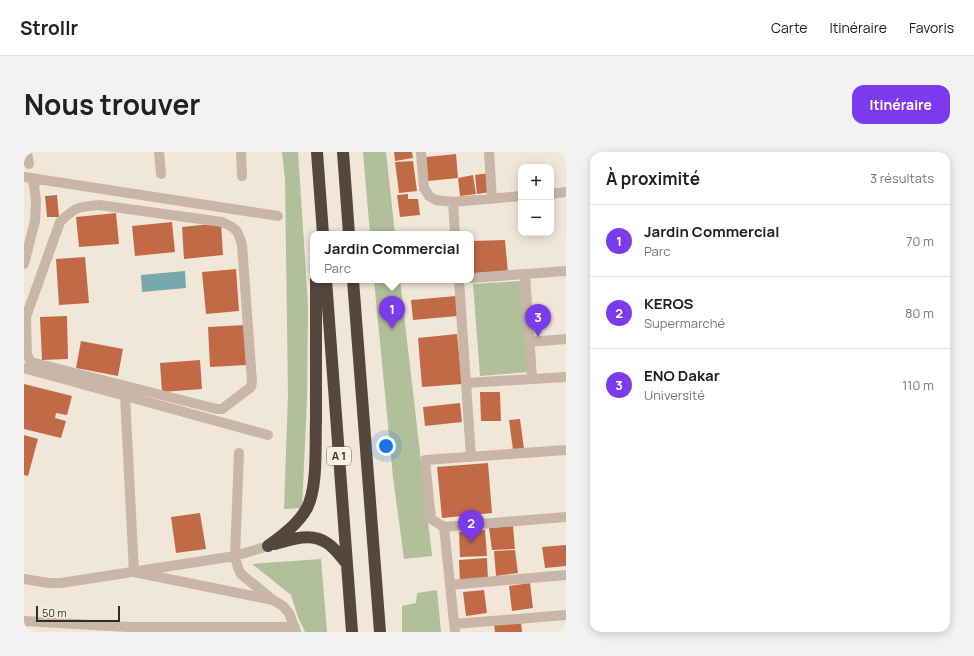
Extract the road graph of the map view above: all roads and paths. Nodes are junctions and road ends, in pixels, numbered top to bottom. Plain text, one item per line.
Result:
1 (27, 152) edge
2 (159, 152) edge
3 (241, 152) edge
4 (317, 152) edge
5 (343, 152) edge
6 (421, 152) edge
7 (490, 152) edge
8 (28, 164) dead end
9 (161, 174) dead end
10 (242, 176) dead end
11 (28, 178) edge
12 (566, 192) edge
13 (554, 194) edge
14 (518, 196) edge
15 (492, 199) junction
16 (453, 202) junction
17 (320, 205) junction
18 (278, 216) dead end
19 (318, 231) edge
20 (323, 231) edge
21 (349, 231) edge
22 (456, 231) edge
23 (24, 264) edge
24 (566, 270) edge
25 (525, 274) junction
26 (474, 278) edge
27 (316, 283) edge
28 (326, 283) edge
29 (353, 283) edge
30 (459, 283) edge
31 (27, 305) edge
32 (566, 339) edge
33 (529, 342) junction
34 (24, 368) edge
35 (566, 377) edge
36 (532, 379) junction
37 (466, 383) junction
38 (124, 396) junction
39 (268, 435) dead end
40 (566, 450) edge
41 (239, 453) dead end
42 (472, 457) junction
43 (566, 517) edge
44 (444, 527) junction
45 (268, 546) junction
46 (235, 556) junction
47 (347, 564) junction
48 (134, 572) junction
49 (566, 576) edge
50 (24, 579) edge
51 (450, 585) junction
52 (273, 600) junction
53 (566, 615) edge
54 (24, 621) edge
55 (454, 628) edge
56 (128, 629) edge
57 (296, 630) edge
58 (352, 632) edge
59 (380, 632) edge

1 - 8 street
2 - 9 street
3 - 10 street
4 - 17 highway
5 - 21 highway
6 - 16 street
7 - 15 street
11 - 18 street
11 - 23 street
12 - 13 street
14 - 15 street
15 - 16 street
16 - 22 street
17 - 19 highway
17 - 20 highway
24 - 25 street
25 - 26 street
25 - 33 street
27 - 45 highway
28 - 47 highway, A 1
29 - 59 highway, A 1
30 - 37 street
31 - 31 street
32 - 33 street
33 - 36 street
34 - 38 street
35 - 36 street
36 - 37 street
37 - 42 street
38 - 39 street
38 - 48 street
40 - 42 street
41 - 46 street
42 - 44 street
43 - 44 street
44 - 51 street
45 - 46 street
45 - 47 highway
46 - 48 street
46 - 52 street
47 - 58 highway, A 1
48 - 50 street
48 - 52 street
49 - 51 street
51 - 55 street
52 - 57 street
53 - 55 street
54 - 56 street
56 - 57 street

